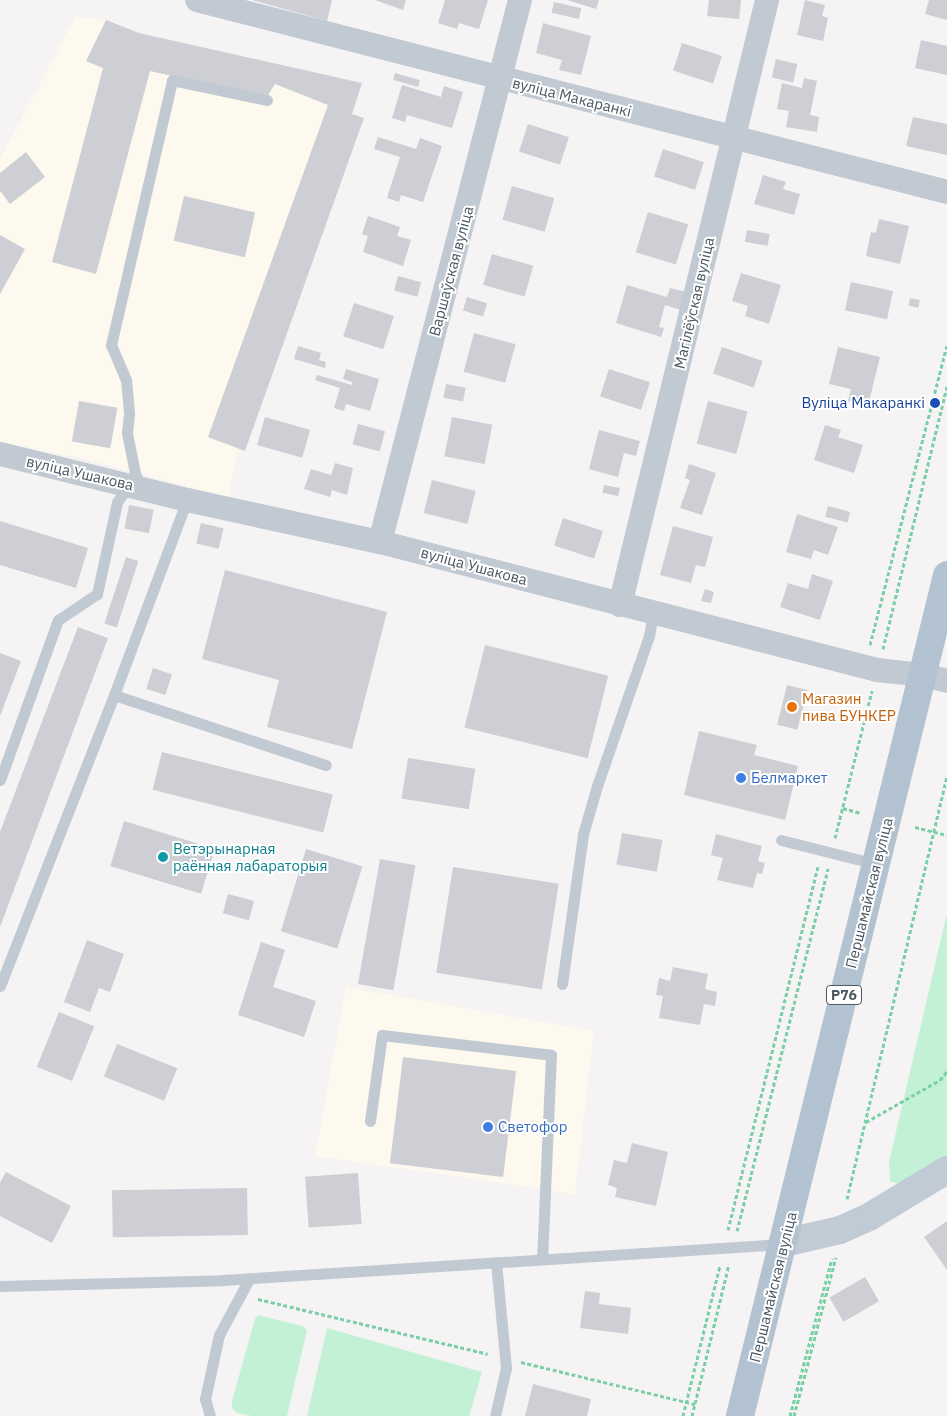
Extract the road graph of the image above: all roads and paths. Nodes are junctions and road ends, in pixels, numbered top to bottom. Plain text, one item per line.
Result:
1 (197, 0) edge
2 (520, 0) edge
3 (767, 0) edge
4 (501, 79) junction
5 (267, 100) dead end
6 (732, 138) junction
7 (947, 192) edge
8 (947, 346) edge
9 (947, 386) edge
10 (0, 454) edge
11 (135, 486) junction
12 (187, 500) junction
13 (380, 542) junction
14 (947, 575) edge
15 (620, 605) junction
16 (653, 613) junction
17 (871, 668) junction
18 (935, 678) edge
19 (114, 696) junction
20 (326, 765) dead end
21 (947, 776) edge
22 (0, 780) edge
23 (843, 808) junction
24 (861, 813) dead end
25 (915, 827) dead end
26 (934, 832) junction
27 (947, 835) edge
28 (781, 840) dead end
29 (827, 851) junction
30 (876, 864) junction
31 (562, 984) dead end
32 (0, 986) edge
33 (947, 1071) edge
34 (370, 1121) dead end
35 (865, 1122) junction
36 (947, 1170) edge
37 (841, 1229) junction
38 (784, 1243) junction
39 (729, 1248) junction
40 (542, 1259) junction
41 (496, 1262) junction
42 (250, 1278) junction
43 (0, 1286) edge
44 (241, 1295) junction
45 (505, 1358) junction
46 (686, 1402) junction
47 (695, 1404) junction
48 (210, 1416) edge
49 (495, 1416) edge
50 (683, 1416) edge
51 (692, 1416) edge
52 (740, 1416) edge
53 (792, 1416) edge

1 - 4 street, вуліца Макаранкі
2 - 4 street, Варшаўская вуліца
3 - 6 street, Магілёўская вуліца
4 - 6 street, вуліца Макаранкі
4 - 13 street, Варшаўская вуліца
5 - 11 lane
6 - 7 street, вуліца Макаранкі
6 - 15 street, Магілёўская вуліца
8 - 17 path
9 - 17 path
10 - 11 street, вуліца Ушакова
11 - 12 street, вуліца Ушакова
11 - 22 lane
12 - 13 street, вуліца Ушакова
12 - 19 lane
13 - 15 street, вуліца Ушакова
14 - 18 main road, Першамайская вуліца / Р76
15 - 16 street, вуліца Ушакова
16 - 17 street, вуліца Ушакова
16 - 31 lane
17 - 18 street, вуліца Ушакова
17 - 23 path
18 - 30 main road, Першамайская вуліца / Р76
19 - 20 lane
19 - 32 lane
21 - 26 path
23 - 24 path
23 - 29 path
25 - 26 path
26 - 27 path
26 - 35 path
28 - 29 lane
29 - 30 lane
29 - 39 path
29 - 39 path
30 - 38 main road, Першамайская вуліца / Р76
33 - 35 path
34 - 40 lane
35 - 37 path
36 - 37 main road
37 - 38 main road
37 - 53 path
38 - 39 lane
38 - 52 main road, Першамайская вуліца / Р76
39 - 40 lane
39 - 46 path
39 - 47 path
40 - 41 lane
41 - 42 lane
41 - 45 lane
42 - 43 lane
42 - 44 lane
44 - 45 path
44 - 48 lane
45 - 46 path
45 - 49 lane
46 - 47 path
46 - 50 path
47 - 51 path

